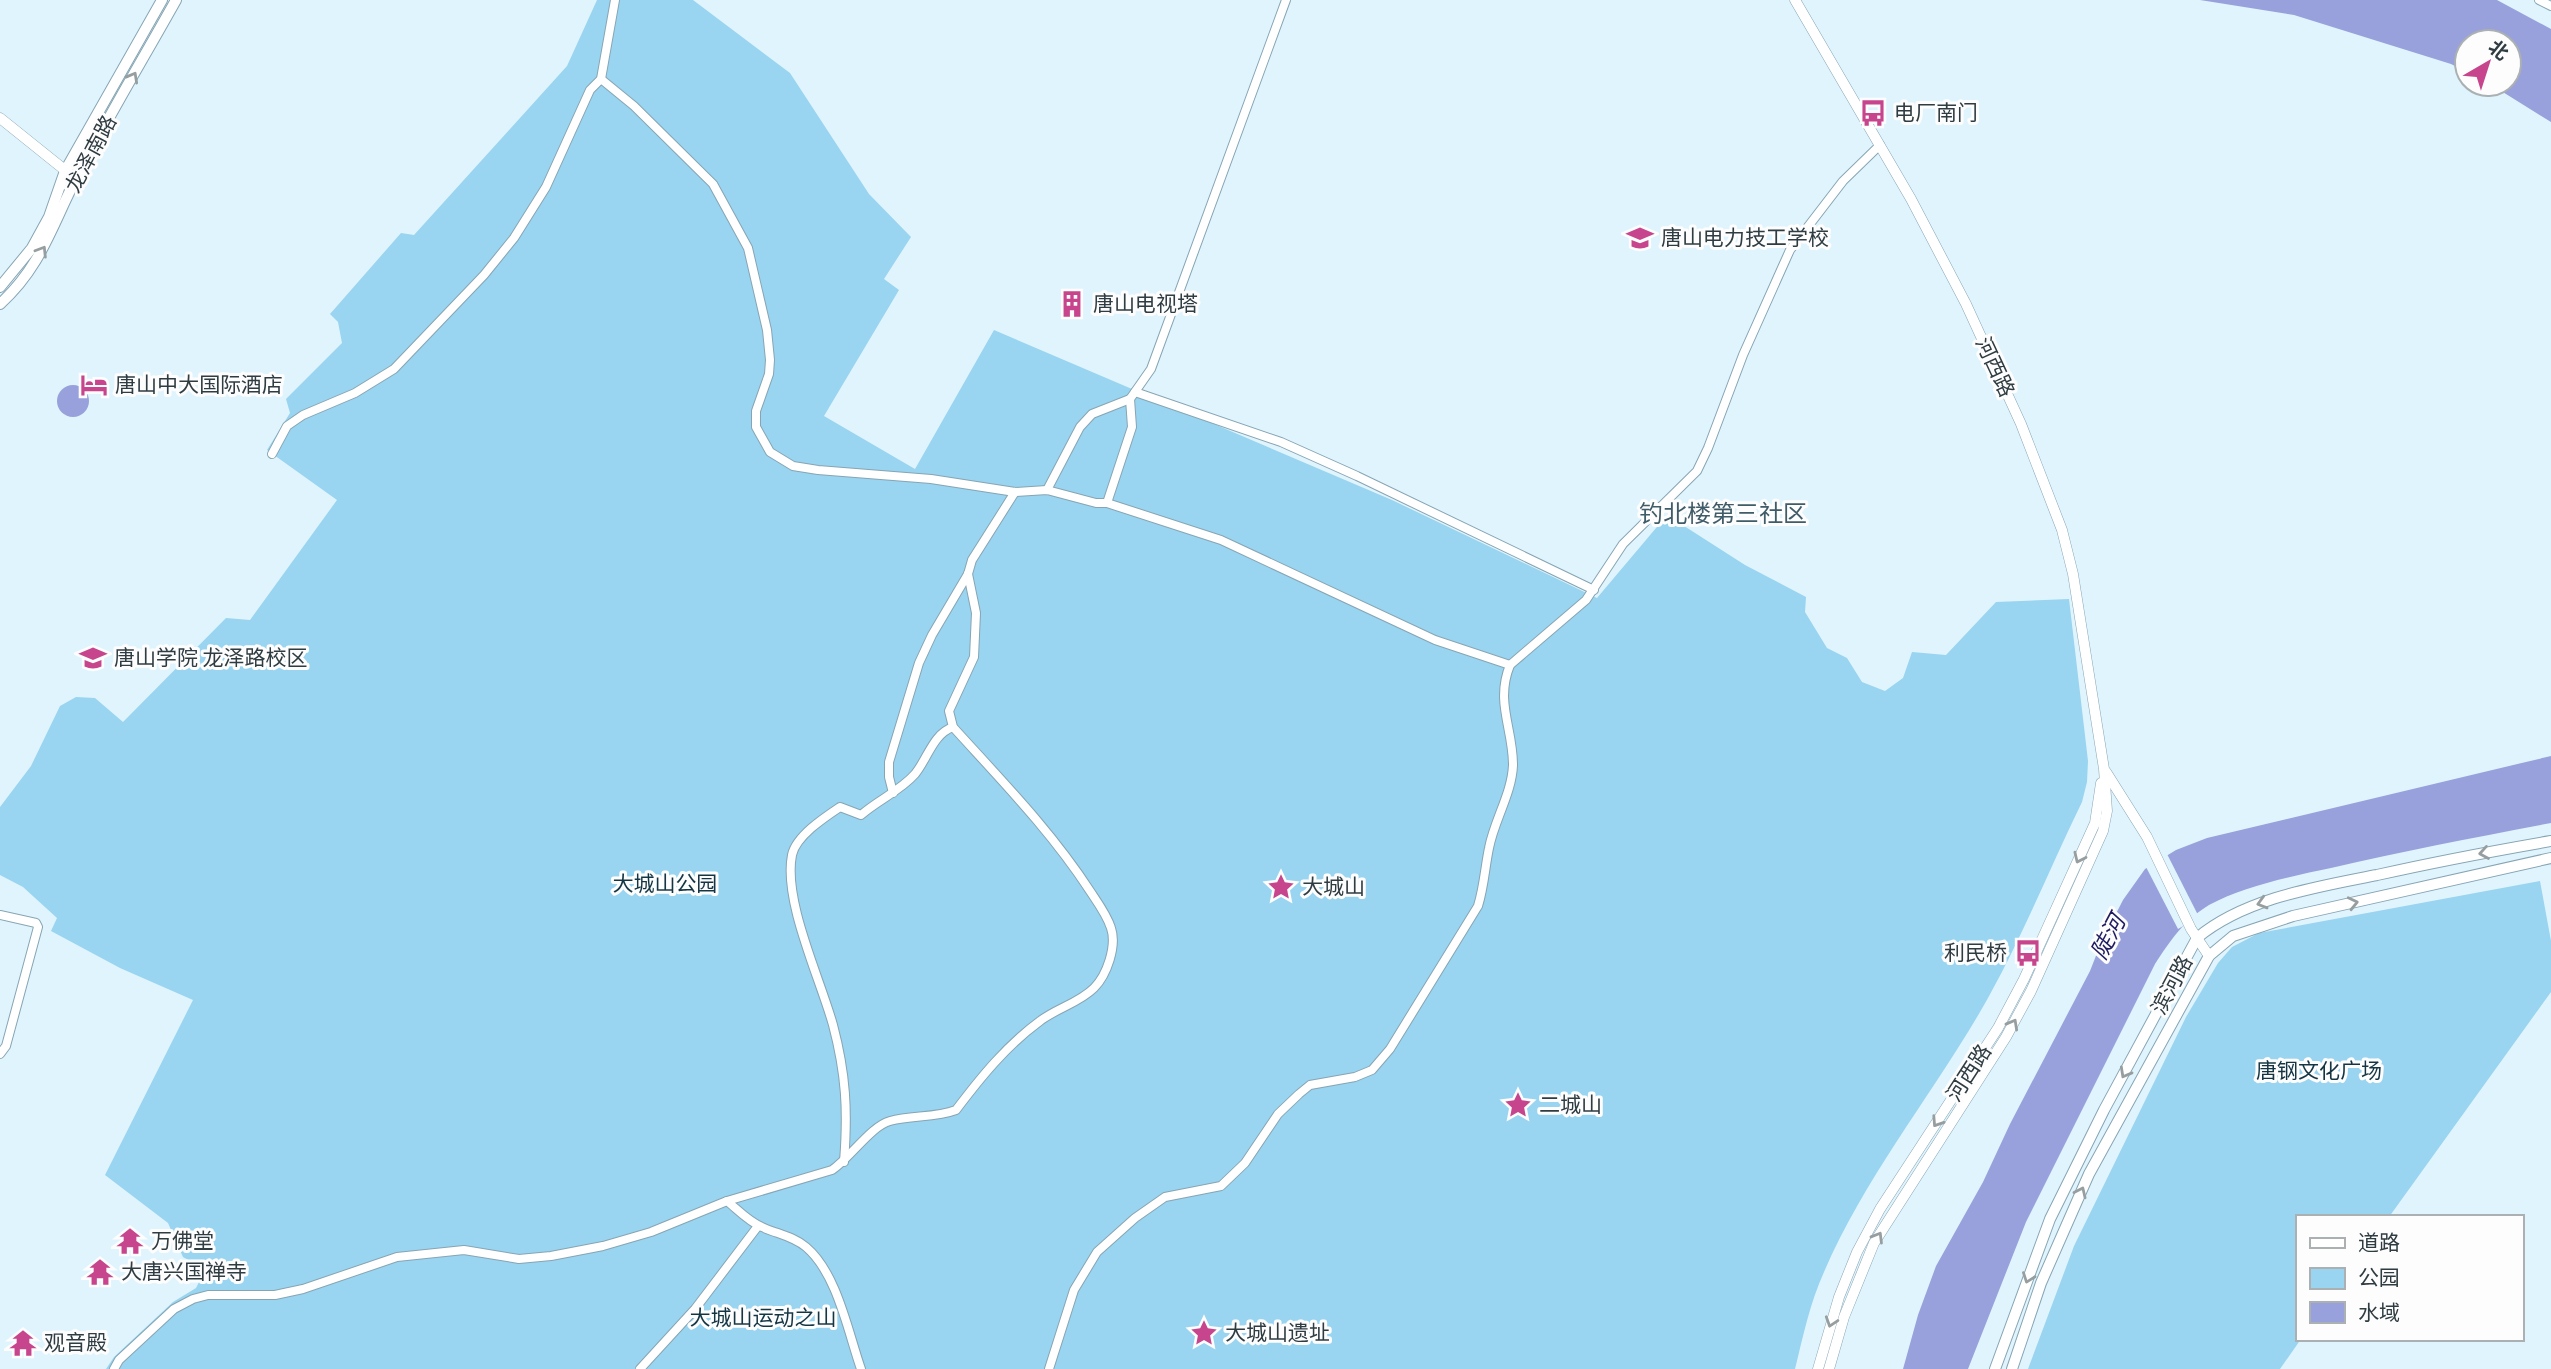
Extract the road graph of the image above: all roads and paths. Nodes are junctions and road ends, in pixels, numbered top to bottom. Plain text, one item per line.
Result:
1 (162, 0) edge
2 (176, 0) edge
3 (615, 0) edge
4 (1286, 0) edge
5 (1796, 0) edge
6 (2539, 0) edge
7 (2551, 6) edge
8 (601, 79) junction
9 (0, 118) edge
10 (1880, 145) junction
11 (65, 171) junction
12 (76, 179) junction
13 (0, 287) edge
14 (0, 304) edge
15 (1132, 395) junction
16 (272, 454) dead end
17 (1047, 490) junction
18 (1015, 492) junction
19 (1107, 503) junction
20 (968, 575) junction
21 (1594, 590) junction
22 (1510, 665) junction
23 (953, 727) junction
24 (2104, 769) junction
25 (893, 793) junction
26 (2551, 841) edge
27 (2551, 859) edge
28 (0, 915) edge
29 (2194, 933) junction
30 (2209, 957) junction
31 (0, 1054) edge
32 (844, 1162) junction
33 (727, 1201) junction
34 (758, 1226) junction
35 (114, 1369) edge
36 (640, 1369) edge
37 (861, 1369) edge
38 (1049, 1369) edge
39 (1818, 1369) edge
40 (1829, 1369) edge
41 (1994, 1369) edge
42 (2012, 1369) edge

1 - 11 main road, 龙泽南路
12 -> 2 main road, 龙泽南路
3 - 8 street
4 - 15 street
5 - 10 street, 河西路
6 - 7 street
8 - 16 street
8 - 18 street
9 - 11 street
10 - 21 street
10 - 24 street, 河西路
11 - 12 street
11 - 13 main road, 龙泽南路
14 -> 12 main road, 龙泽南路
15 - 17 street
15 - 19 street
15 - 21 street
17 - 18 street
17 - 19 street
18 - 20 street
19 - 22 street
20 - 23 street
20 - 25 street
21 - 22 street
22 - 38 street
23 - 25 street
23 - 32 street
24 - 29 street
24 -> 39 street, 河西路
40 -> 24 street, 河西路
25 - 32 street
26 -> 29 main road, 滨河路
30 -> 27 main road, 滨河路
28 - 31 street
29 - 30 street
29 -> 41 main road, 滨河路
42 -> 30 main road, 滨河路
32 - 33 street
33 - 34 street
33 - 35 street
34 - 36 street
34 - 37 street

